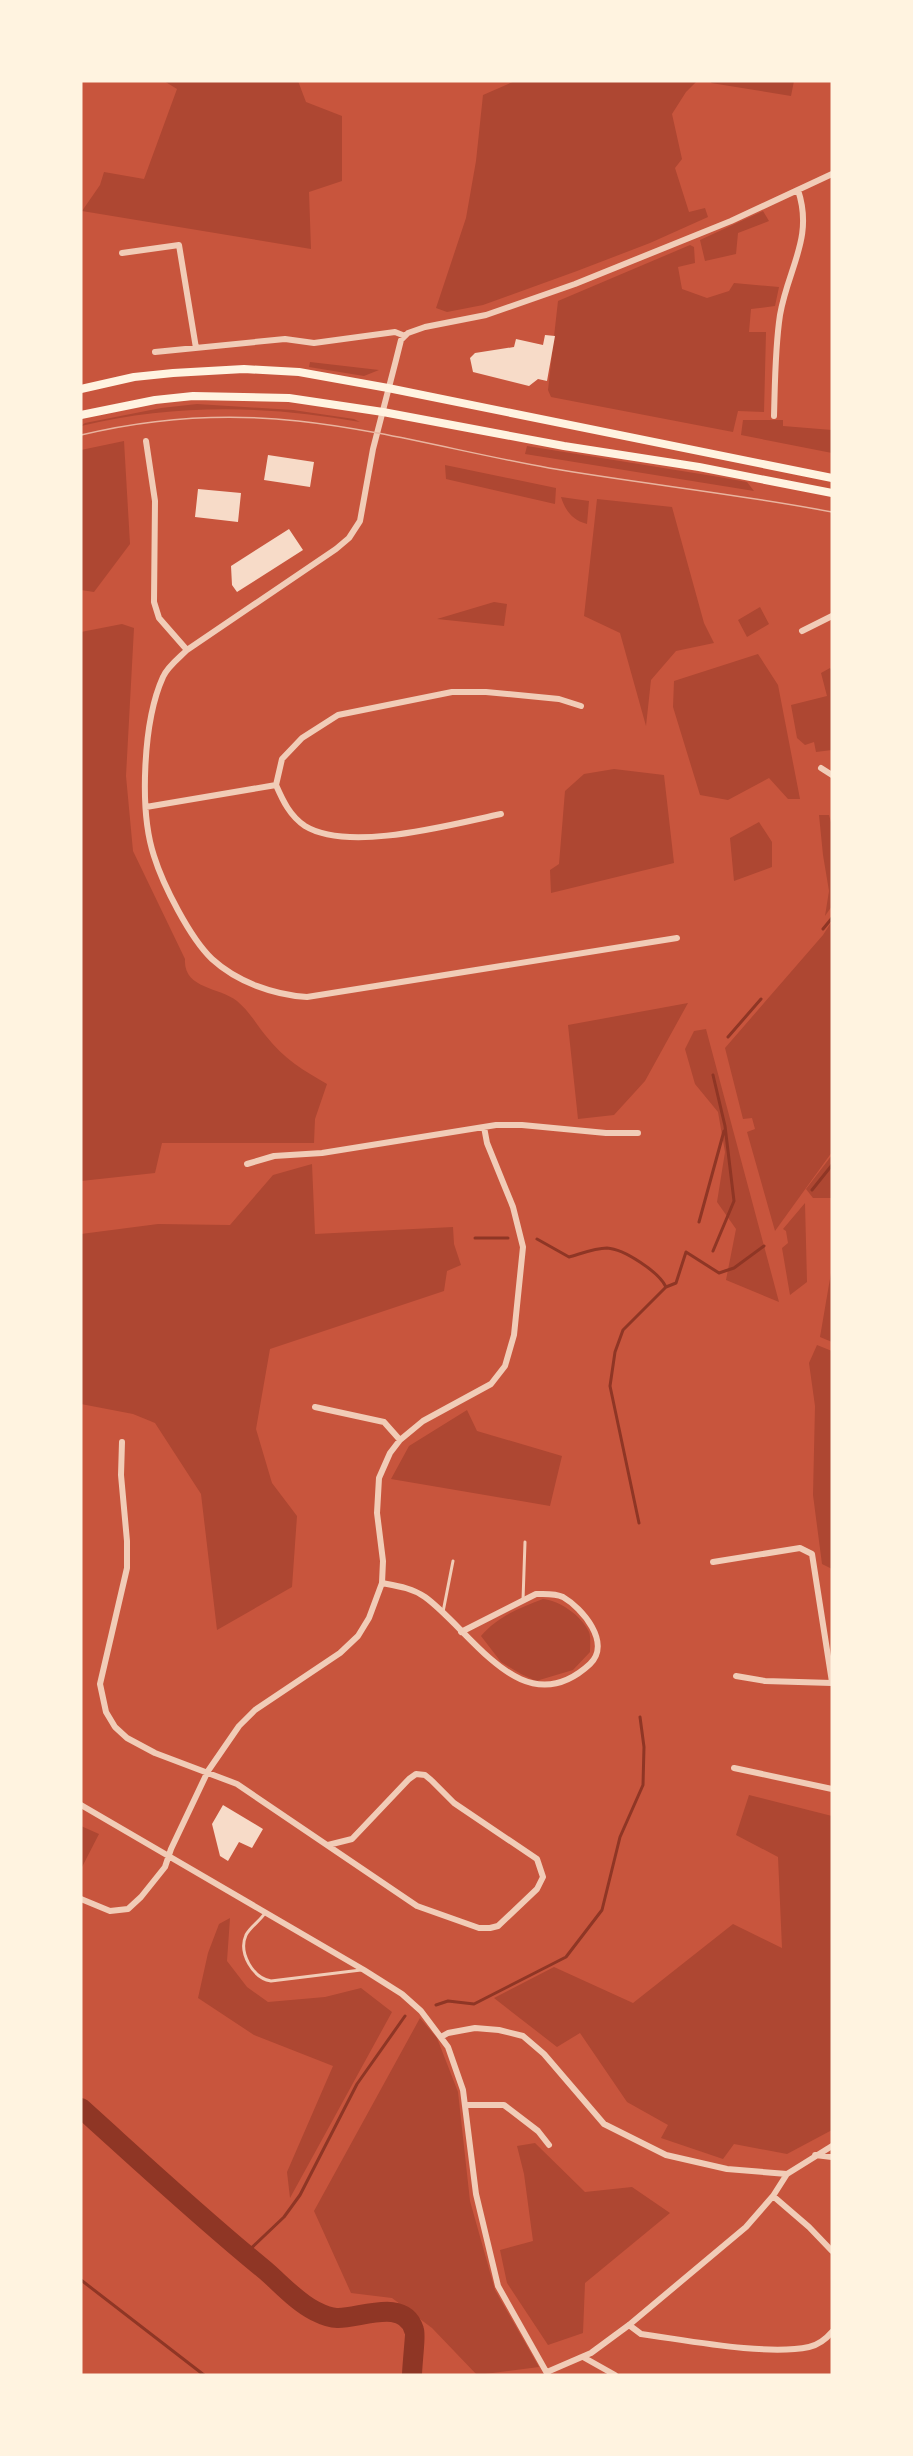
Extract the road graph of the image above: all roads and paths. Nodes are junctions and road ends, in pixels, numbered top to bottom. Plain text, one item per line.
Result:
1 (832, 174) edge
2 (798, 190) junction
3 (122, 253) dead end
4 (405, 336) junction
5 (196, 348) junction
6 (155, 352) dead end
7 (388, 388) junction
8 (81, 389) edge
9 (383, 412) junction
10 (81, 415) edge
11 (774, 416) dead end
12 (146, 441) dead end
13 (832, 478) edge
14 (832, 493) edge
15 (832, 616) edge
16 (802, 631) dead end
17 (187, 650) junction
18 (581, 706) dead end
19 (821, 768) dead end
20 (832, 775) edge
21 (276, 785) junction
22 (146, 807) junction
23 (501, 814) dead end
24 (677, 938) dead end
25 (484, 1127) junction
26 (638, 1133) dead end
27 (248, 1164) dead end
28 (315, 1407) dead end
29 (400, 1440) junction
30 (122, 1442) dead end
31 (525, 1542) dead end
32 (453, 1561) dead end
33 (713, 1562) dead end
34 (382, 1583) junction
35 (523, 1600) junction
36 (443, 1613) junction
37 (461, 1632) junction
38 (736, 1677) dead end
39 (832, 1682) edge
40 (734, 1768) dead end
41 (208, 1772) junction
42 (832, 1789) edge
43 (81, 1805) edge
44 (327, 1845) junction
45 (169, 1855) junction
46 (81, 1899) edge
47 (265, 1913) junction
48 (364, 1970) junction
49 (441, 2037) junction
50 (466, 2105) junction
51 (549, 2145) dead end
52 (832, 2146) edge
53 (815, 2155) junction
54 (832, 2157) edge
55 (787, 2174) junction
56 (773, 2196) junction
57 (832, 2251) edge
58 (629, 2325) junction
59 (832, 2332) edge
60 (584, 2357) junction
61 (548, 2374) edge
62 (615, 2375) edge

1 - 2 street
2 - 4 street
2 - 11 street
3 - 5 street
4 - 5 street
4 - 7 street
5 - 6 street
7 - 8 main road
7 - 9 street
7 - 13 main road
9 - 10 main road
9 - 14 main road
9 - 17 street
12 - 17 street
15 - 16 street
17 - 22 street
18 - 21 street
19 - 20 street
21 - 22 street
21 - 23 street
22 - 24 street
25 - 26 street
25 - 27 street
25 - 29 street
28 - 29 street
29 - 34 street
30 - 41 street
31 - 35 lane
32 - 36 lane
33 - 39 street
34 - 36 street
34 - 41 street
35 - 37 street
35 - 37 street
36 - 37 street
38 - 39 street
40 - 42 street
41 - 44 street
41 - 45 street
43 - 45 street
44 - 44 street
45 - 46 street
45 - 47 street
47 - 48 street
47 - 48 lane
48 - 49 street
49 - 50 street
49 - 55 street
50 - 51 street
50 - 61 street
52 - 53 street
53 - 54 street
53 - 55 street
55 - 56 street
56 - 57 street
56 - 58 street
58 - 59 street
58 - 60 street
60 - 61 street
60 - 62 street

